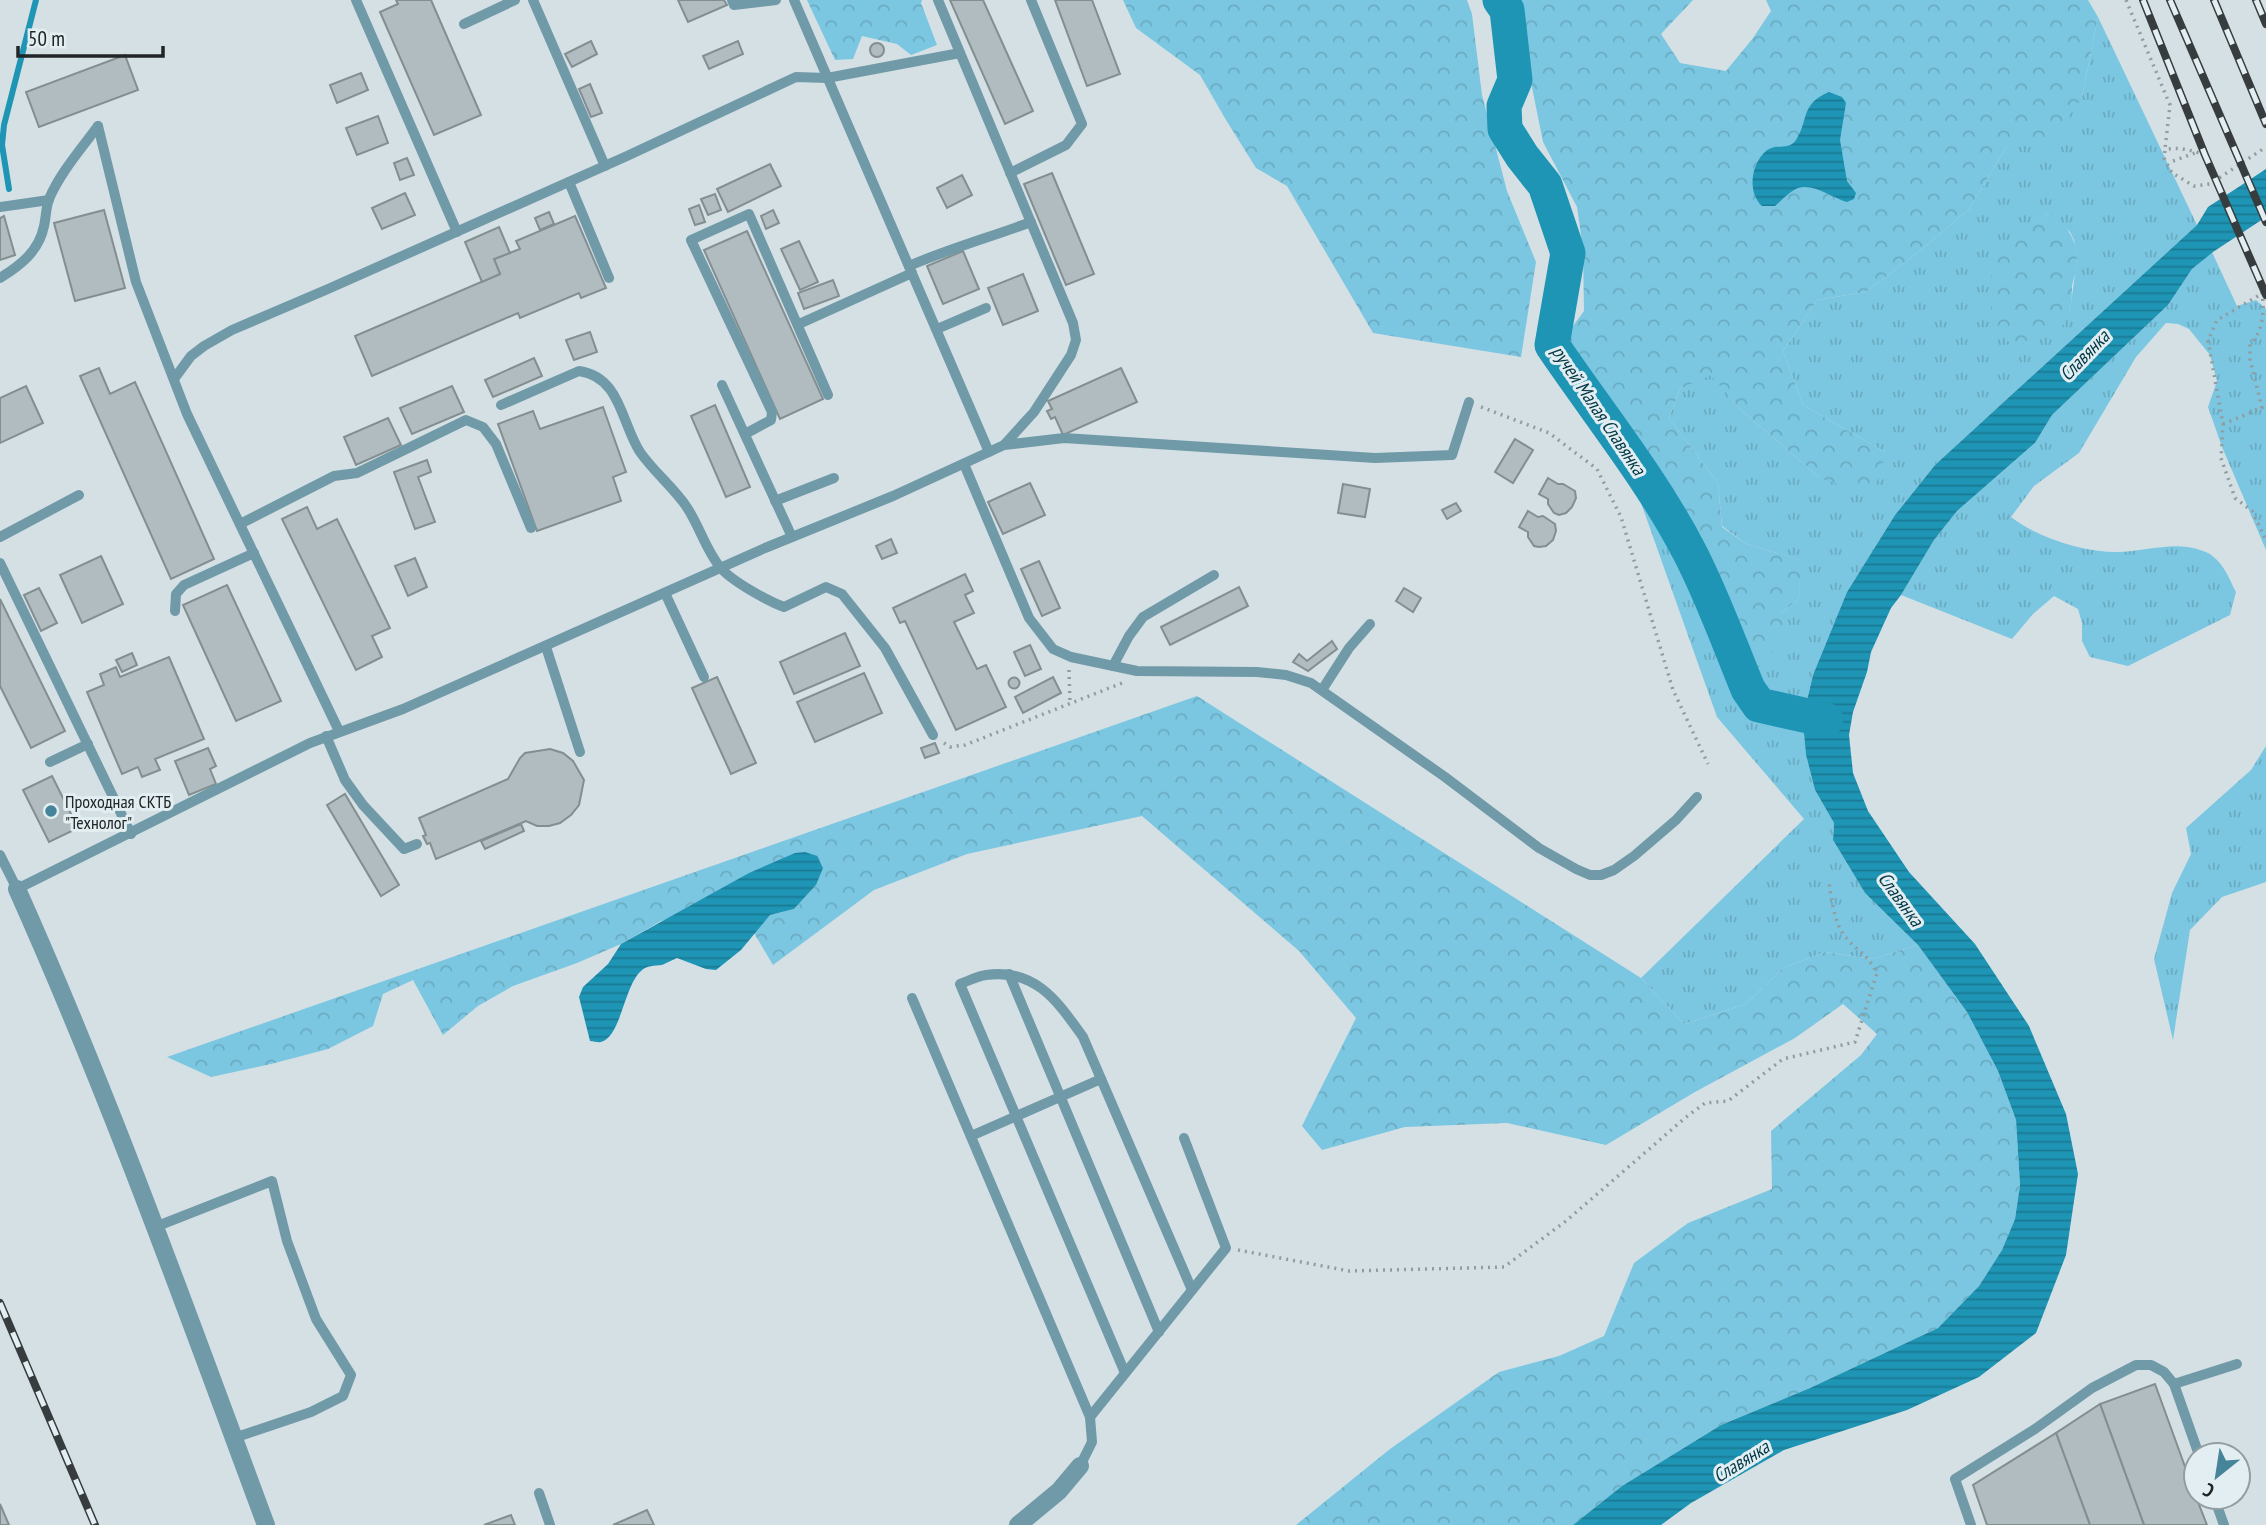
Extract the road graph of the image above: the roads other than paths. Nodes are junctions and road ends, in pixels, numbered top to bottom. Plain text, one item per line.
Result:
1 (356, 0) edge
2 (515, 0) edge
3 (533, 0) edge
4 (732, 0) edge
5 (776, 0) edge
6 (794, 0) edge
7 (939, 0) edge
8 (1031, 0) edge
9 (464, 24) dead end
10 (960, 53) junction
11 (827, 78) junction
12 (605, 166) junction
13 (1010, 173) junction
14 (569, 182) junction
15 (49, 200) junction
16 (0, 208) edge
17 (1031, 222) junction
18 (457, 232) junction
19 (911, 270) junction
20 (0, 278) edge
21 (609, 278) dead end
22 (986, 308) dead end
23 (799, 324) junction
24 (937, 329) junction
25 (174, 379) junction
26 (722, 385) dead end
27 (828, 395) dead end
28 (1469, 402) road end
29 (501, 405) dead end
30 (745, 435) junction
31 (1004, 445) junction
32 (989, 452) junction
33 (964, 464) junction
34 (834, 478) dead end
35 (79, 495) dead end
36 (775, 501) junction
37 (240, 524) junction
38 (531, 528) dead end
39 (0, 537) edge
40 (792, 537) junction
41 (254, 553) junction
42 (0, 563) edge
43 (721, 568) junction
44 (1214, 575) dead end
45 (665, 593) junction
46 (175, 611) dead end
47 (1370, 624) dead end
48 (546, 647) junction
49 (1113, 666) junction
50 (704, 677) dead end
51 (1322, 690) junction
52 (339, 731) junction
53 (933, 735) road end
54 (326, 736) junction
55 (88, 744) junction
56 (580, 752) dead end
57 (50, 762) dead end
58 (1697, 797) dead end
59 (131, 834) junction
60 (417, 845) dead end
61 (0, 855) edge
62 (17, 889) junction
63 (1009, 974) junction
64 (912, 998) dead end
65 (1101, 1079) junction
66 (1060, 1097) junction
67 (1016, 1116) junction
68 (971, 1136) junction
69 (1184, 1138) dead end
70 (155, 1227) junction
71 (1192, 1290) junction
72 (1159, 1332) junction
73 (2236, 1364) dead end
74 (1125, 1373) junction
75 (2174, 1384) junction
76 (1090, 1416) junction
77 (234, 1438) junction
78 (2194, 1441) edge
79 (1080, 1466) joint
80 (538, 1493) dead end
81 (266, 1525) edge
82 (550, 1525) edge
83 (1018, 1525) edge
84 (1971, 1525) edge

1 - 18 lane
2 - 9 lane
3 - 12 lane
4 - 5 lane
6 - 11 lane
7 - 10 lane
8 - 13 lane
10 - 11 lane
10 - 13 lane
11 - 12 lane
11 - 19 lane
12 - 14 lane
13 - 17 lane
14 - 18 lane
14 - 21 lane
15 - 16 lane
15 - 20 lane
15 - 25 lane
17 - 19 lane
17 - 31 lane
18 - 25 lane
19 - 23 lane
19 - 24 lane
22 - 24 lane
23 - 27 lane
23 - 30 lane
24 - 32 lane
25 - 37 lane
26 - 30 lane
28 - 31 lane
29 - 43 lane
30 - 36 lane
31 - 32 lane
32 - 33 lane
33 - 40 lane
33 - 49 lane
34 - 36 lane
35 - 39 lane
36 - 40 lane
37 - 38 lane
37 - 41 lane
40 - 43 lane
41 - 46 lane
41 - 52 lane
42 - 55 lane
43 - 45 lane
43 - 53 lane
44 - 49 lane
45 - 48 lane
45 - 50 lane
47 - 51 lane
48 - 52 lane
48 - 56 lane
49 - 51 lane
51 - 58 lane
52 - 54 lane
54 - 59 lane
54 - 60 lane
55 - 57 lane
55 - 59 lane
59 - 62 lane
61 - 62 lane
62 - 70 street
63 - 65 lane
63 - 66 lane
63 - 67 lane
64 - 68 lane
65 - 66 lane
65 - 71 lane
66 - 67 lane
66 - 72 lane
67 - 68 lane
67 - 74 lane
68 - 76 lane
69 - 71 lane
70 - 77 street
70 - 77 lane
71 - 72 lane
72 - 74 lane
73 - 75 lane
74 - 76 lane
75 - 78 lane
75 - 84 lane
76 - 79 lane
77 - 81 street
79 - 83 street
80 - 82 lane

